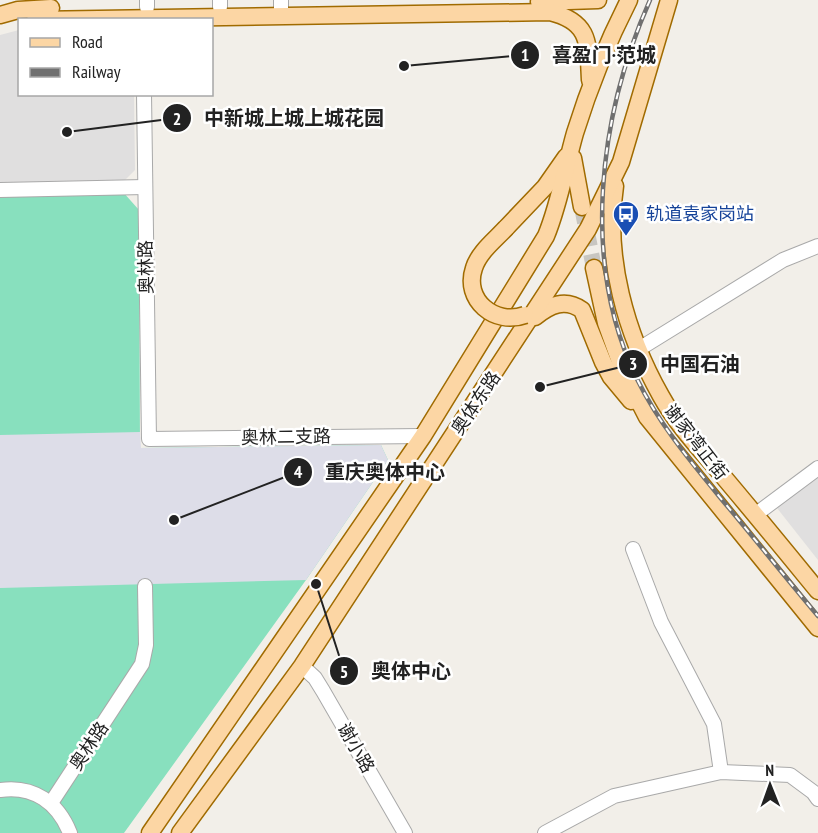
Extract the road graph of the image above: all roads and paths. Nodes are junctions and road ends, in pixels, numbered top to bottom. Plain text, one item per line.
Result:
1 (598, 0) edge
2 (628, 0) edge
3 (669, 0) edge
4 (220, 4) edge
5 (281, 8) edge
6 (154, 11) edge
7 (0, 15) edge
8 (128, 18) edge
9 (18, 22) edge
10 (0, 26) edge
11 (591, 88) junction
12 (144, 96) edge
13 (572, 149) junction
14 (621, 162) junction
15 (145, 187) junction
16 (0, 190) edge
17 (582, 207) tunnel mouth
18 (818, 246) edge
19 (594, 268) tunnel mouth
20 (526, 319) junction
21 (639, 349) junction
22 (647, 417) junction
23 (423, 436) junction
24 (149, 438) joint
25 (818, 468) edge
26 (755, 514) junction
27 (633, 549) dead end
28 (145, 586) dead end
29 (818, 591) edge
30 (818, 628) edge
31 (302, 666) junction
32 (721, 772) junction
33 (0, 790) edge
34 (818, 799) edge
35 (51, 803) junction
36 (70, 833) edge
37 (150, 833) edge
38 (180, 833) edge
39 (405, 833) edge
40 (545, 833) edge

1 - 5 main road
2 - 11 main road, 奥体东路
3 - 14 main road
4 - 5 main road
4 - 6 main road
5 - 6 main road
5 - 11 main road
6 - 7 main road
6 - 8 main road
9 - 10 main road
11 - 13 main road, 奥体东路
12 - 15 street, 奥林路
13 - 17 main road
13 - 20 main road, bridge
13 - 23 main road, 奥体东路
14 - 20 main road
14 - 21 main road, 谢家湾正街
15 - 16 street
15 - 24 street, 奥林路
18 - 21 street
19 - 22 main road, 谢家湾正街
20 - 22 main road
20 - 31 main road, 奥体东路
21 - 26 main road, 谢家湾正街
22 - 30 main road, 谢家湾正街
23 - 24 street, 奥林二支路
23 - 37 main road, 奥体东路
25 - 26 street
26 - 29 main road, 谢家湾正街
27 - 32 street
28 - 35 street, 奥林路
31 - 38 main road, 奥体东路
31 - 39 street, 谢小路
32 - 34 street
32 - 40 street
33 - 35 street
35 - 36 street

